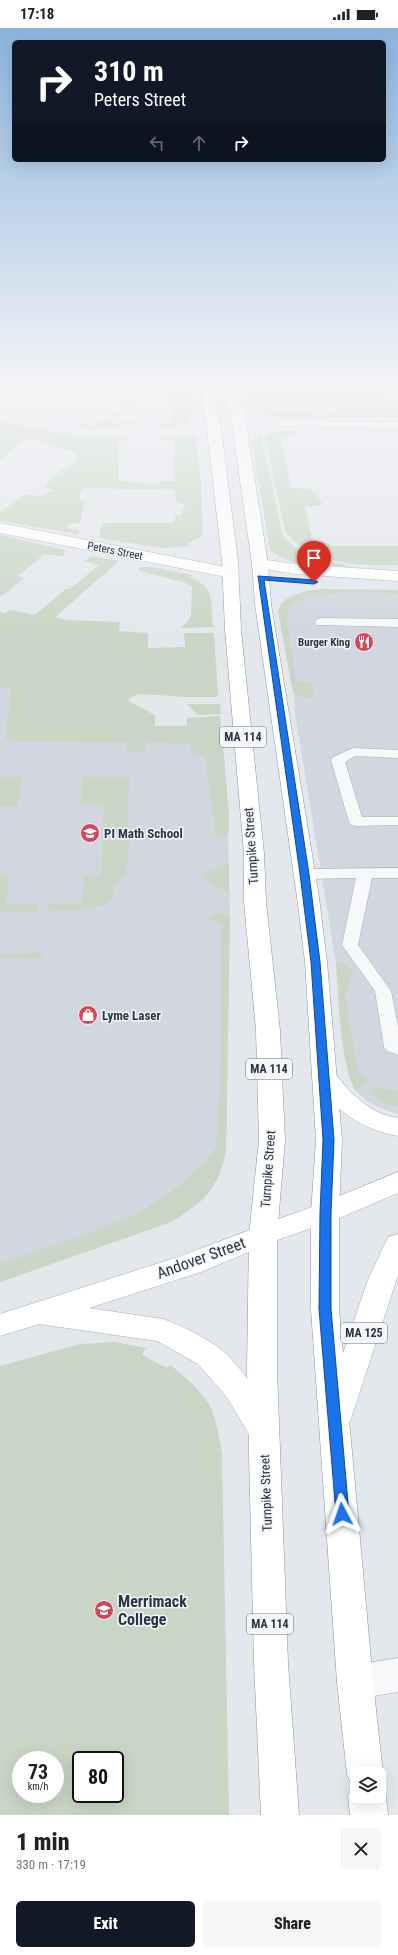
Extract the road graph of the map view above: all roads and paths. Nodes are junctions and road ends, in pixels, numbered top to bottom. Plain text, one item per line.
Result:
1 (218, 465) edge
2 (245, 465) edge
3 (0, 527) edge
4 (230, 566) junction
5 (260, 571) junction
6 (398, 576) edge
7 (398, 580) edge
8 (321, 622) dead end
9 (398, 623) edge
10 (398, 754) edge
11 (398, 821) edge
12 (398, 873) edge
13 (305, 874) junction
14 (365, 874) junction
15 (398, 1049) edge
16 (324, 1076) junction
17 (398, 1127) edge
18 (398, 1182) edge
19 (325, 1213) junction
20 (263, 1235) junction
21 (398, 1244) edge
22 (36, 1313) junction
23 (0, 1325) edge
24 (335, 1423) junction
25 (264, 1433) junction
26 (398, 1675) edge
27 (355, 1682) junction
28 (363, 1767) edge
29 (368, 1803) edge
30 (280, 1815) edge
31 (369, 1815) edge

1 - 4 main road, Turnpike Street / MA 114
2 - 5 main road, MA 114
3 - 4 main road, Peters Street
4 - 5 main road, Peters Street
4 - 20 main road, Turnpike Street / MA 114
5 - 6 main road
5 - 7 main road
5 - 13 main road, MA 114
8 - 9 lane
10 - 11 lane
12 - 14 lane
13 - 14 lane
13 - 16 main road, MA 114
14 - 15 lane
16 - 17 main road
16 - 19 main road, MA 114
18 - 19 main road, Andover Street
19 - 20 main road, Andover Street
19 - 24 main road, MA 114
20 - 22 main road, Andover Street
20 - 25 main road, Turnpike Street / MA 114
21 - 24 main road, MA 125
22 - 23 main road, Andover Street
22 - 25 main road
24 - 27 main road, MA 114
25 - 30 main road, Turnpike Street / MA 114
26 - 27 street
27 - 28 main road, MA 114
29 - 31 main road

